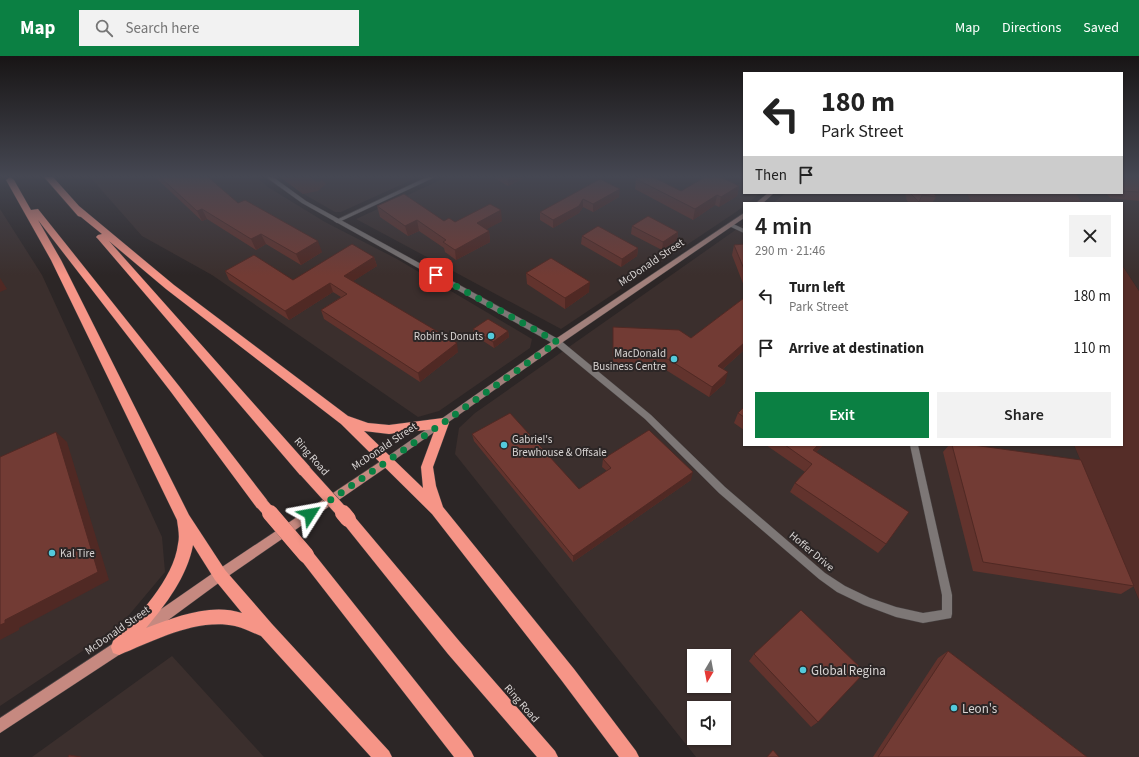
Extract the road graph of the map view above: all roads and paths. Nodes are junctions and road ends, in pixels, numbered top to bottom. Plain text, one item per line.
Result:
1 (27, 210) edge
2 (34, 210) edge
3 (77, 210) edge
4 (78, 210) edge
5 (318, 210) edge
6 (361, 210) edge
7 (743, 216) edge
8 (337, 221) junction
9 (731, 225) junction
10 (743, 231) edge
11 (557, 342) junction
12 (346, 421) junction
13 (443, 423) junction
14 (914, 446) edge
15 (387, 461) junction
16 (437, 510) junction
17 (184, 519) junction
18 (220, 574) junction
19 (266, 630) junction
20 (119, 646) junction
21 (0, 726) edge
22 (383, 757) edge
23 (465, 757) edge
24 (549, 757) edge
25 (630, 757) edge

1 - 17 highway
2 - 23 highway, bridge
3 - 24 highway, Ring Road, bridge
4 - 12 highway
5 - 8 street
6 - 8 street
7 - 9 main road, McDonald Street
8 - 11 street
9 - 10 street
9 - 11 main road, McDonald Street
11 - 13 main road, McDonald Street
11 - 14 street, Hoffer Drive
12 - 13 highway
12 - 15 highway
13 - 15 main road, McDonald Street
13 - 16 highway
15 - 16 highway
15 - 18 main road, McDonald Street
16 - 25 highway
17 - 18 highway
17 - 20 highway
18 - 19 highway
18 - 20 main road, McDonald Street
19 - 20 highway
19 - 22 highway
20 - 21 main road, McDonald Street

